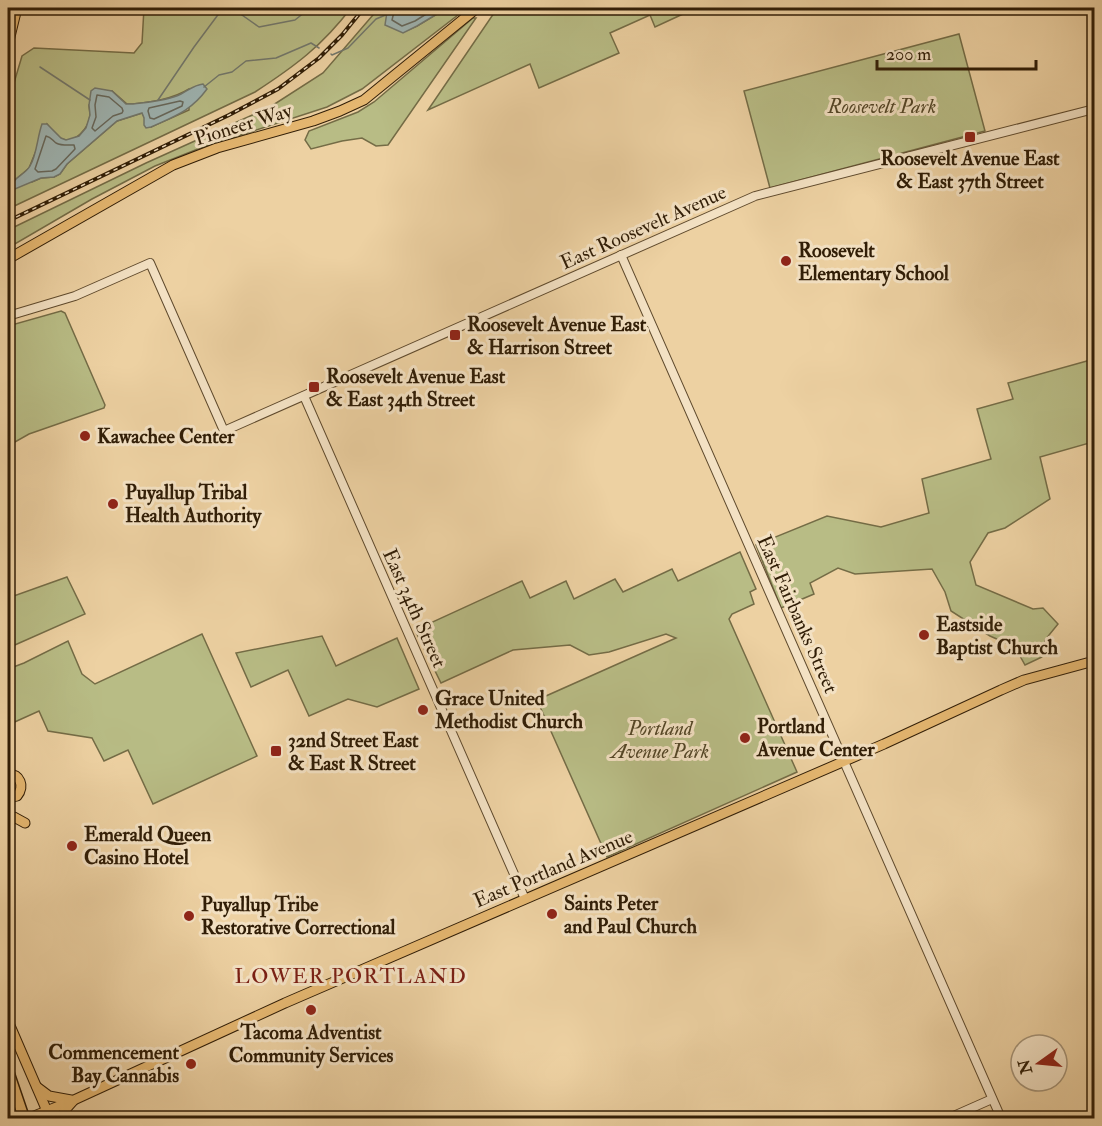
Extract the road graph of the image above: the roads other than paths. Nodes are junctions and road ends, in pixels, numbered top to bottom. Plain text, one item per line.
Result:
1 (17, 8) edge
2 (477, 8) edge
3 (8, 45) edge
4 (1095, 109) edge
5 (621, 255) junction
6 (8, 259) edge
7 (8, 316) edge
8 (304, 396) junction
9 (1095, 661) edge
10 (845, 761) junction
11 (8, 774) edge
12 (8, 798) edge
13 (8, 818) edge
14 (25, 823) dead end
15 (525, 899) junction
16 (8, 1021) edge
17 (8, 1071) edge
18 (36, 1085) junction
19 (992, 1099) junction
20 (74, 1100) junction
21 (8, 1110) edge
22 (48, 1115) edge
23 (11, 1119) edge
24 (24, 1119) edge
25 (29, 1119) edge
26 (61, 1119) edge
27 (949, 1119) edge
28 (1001, 1119) edge

1 - 3 main road
2 - 6 main road, Pioneer Way
4 - 5 street, East Roosevelt Avenue
5 - 8 street, East Roosevelt Avenue
5 - 10 street, East Fairbanks Street
7 - 8 street, East Roosevelt Avenue
8 - 15 street, East 34th Street
9 - 10 main road, East Portland Avenue
10 - 15 main road, East Portland Avenue
10 - 19 street, East Fairbanks Street
11 - 12 main road
13 - 14 main road
15 - 20 main road, East Portland Avenue
16 - 18 main road
17 - 24 highway
18 - 20 main road
18 - 22 main road
19 - 27 street
19 - 28 street, East Fairbanks Street
20 - 22 main road, East Portland Avenue
20 - 26 main road
21 - 23 highway
22 - 25 main road, East Portland Avenue

